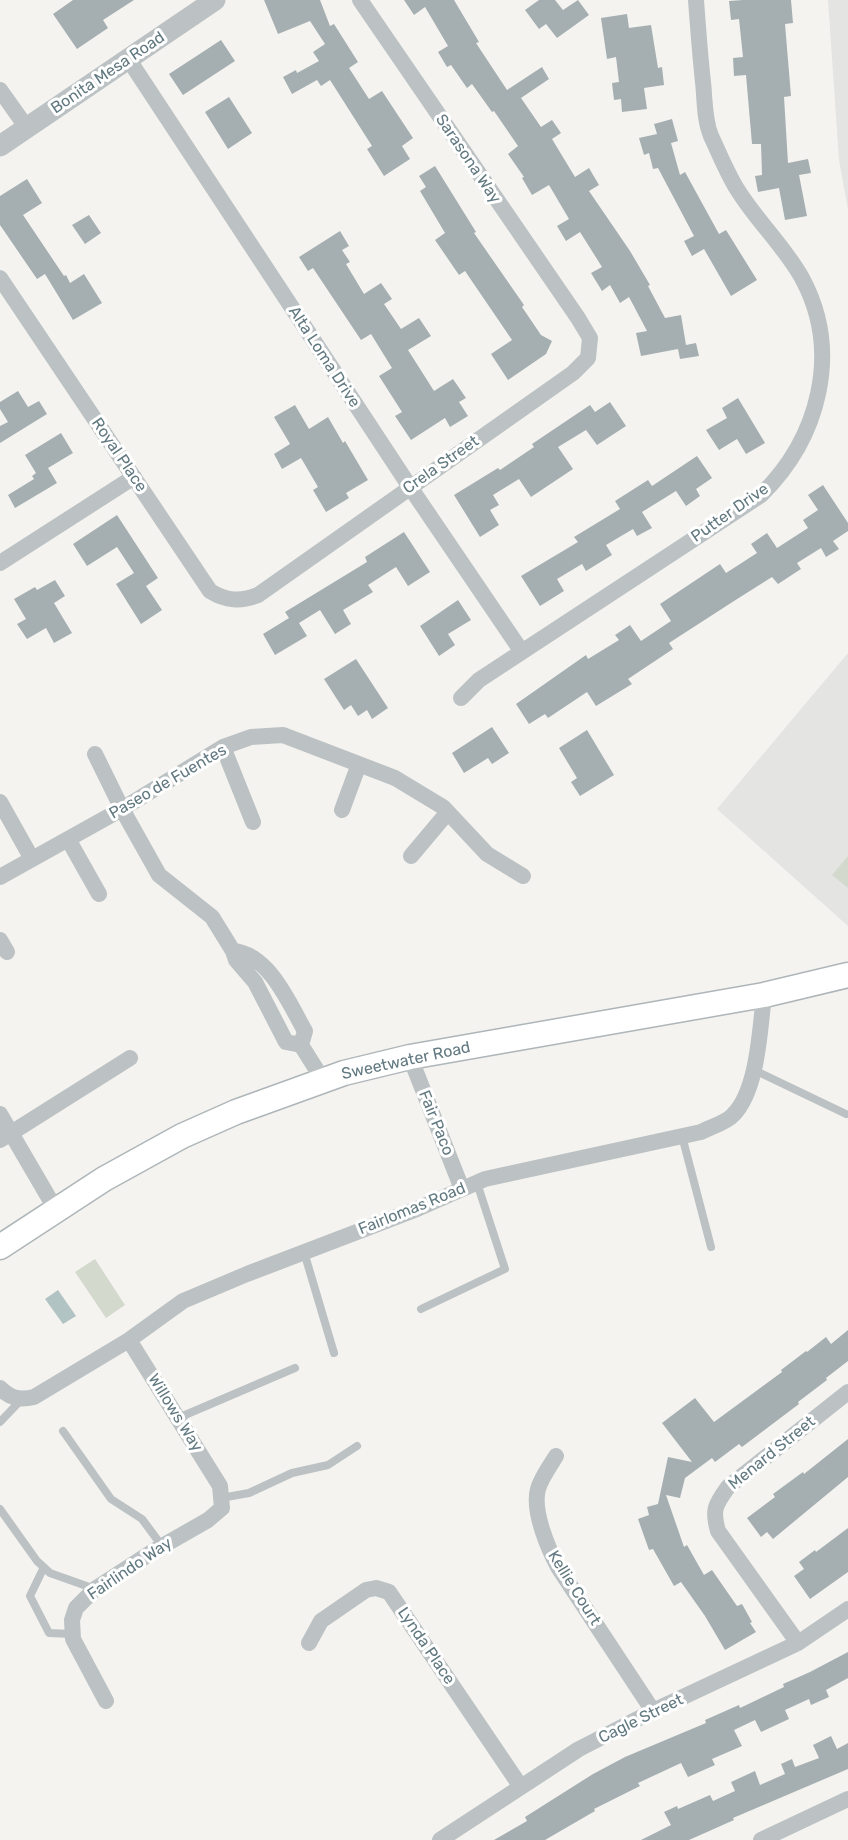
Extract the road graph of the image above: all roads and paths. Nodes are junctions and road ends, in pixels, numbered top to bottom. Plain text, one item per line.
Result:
1 (215, 0) edge
2 (360, 0) edge
3 (696, 0) edge
4 (129, 60) junction
5 (0, 90) edge
6 (27, 128) junction
7 (0, 146) edge
8 (0, 278) edge
9 (578, 318) joint
10 (134, 477) junction
11 (410, 487) junction
12 (0, 562) edge
13 (258, 595) joint
14 (522, 652) junction
15 (461, 698) dead end
16 (223, 747) junction
17 (95, 754) dead end
18 (359, 764) junction
19 (0, 802) edge
20 (122, 809) junction
21 (342, 810) dead end
22 (448, 812) junction
23 (253, 822) dead end
24 (68, 839) junction
25 (411, 856) dead end
26 (32, 859) junction
27 (523, 876) dead end
28 (0, 878) edge
29 (99, 894) dead end
30 (848, 975) edge
31 (764, 995) junction
32 (130, 1058) dead end
33 (410, 1058) junction
34 (754, 1070) junction
35 (323, 1080) junction
36 (0, 1114) edge
37 (846, 1114) dead end
38 (5, 1136) edge
39 (682, 1136) junction
40 (470, 1186) junction
41 (56, 1210) junction
42 (0, 1246) edge
43 (711, 1247) dead end
44 (304, 1252) junction
45 (421, 1309) dead end
46 (129, 1340) junction
47 (334, 1353) dead end
48 (295, 1368) dead end
49 (0, 1389) edge
50 (848, 1392) edge
51 (21, 1400) junction
52 (178, 1418) junction
53 (0, 1422) edge
54 (63, 1431) dead end
55 (357, 1446) dead end
56 (556, 1456) dead end
57 (221, 1492) junction
58 (0, 1509) edge
59 (162, 1546) junction
60 (44, 1568) junction
61 (95, 1589) junction
62 (848, 1610) edge
63 (72, 1634) junction
64 (309, 1643) dead end
65 (798, 1643) junction
66 (106, 1701) dead end
67 (653, 1711) junction
68 (521, 1786) junction
69 (848, 1799) edge
70 (440, 1840) edge
71 (761, 1840) edge

1 - 4 street, Bonita Mesa Road
2 - 9 street, Sarasona Way
3 - 14 street, Putter Drive
4 - 6 street, Bonita Mesa Road
4 - 11 street, Alta Loma Drive
5 - 6 street
6 - 7 street, Bonita Mesa Road
8 - 10 street, Royal Place
9 - 11 street, Crela Street
10 - 12 street
10 - 13 street, Royal Place
11 - 13 street, Crela Street
11 - 14 street, Alta Loma Drive
14 - 15 street, Putter Drive
16 - 18 street, Paseo de Fuentes
16 - 20 street, Paseo de Fuentes
16 - 23 street
17 - 20 street
18 - 21 street
18 - 22 street, Paseo de Fuentes
19 - 26 street
20 - 24 street, Paseo de Fuentes
20 - 35 street
22 - 25 street
22 - 27 street, Paseo de Fuentes
24 - 26 street, Paseo de Fuentes
24 - 29 street
26 - 28 street, Paseo de Fuentes
30 - 31 main road, Sweetwater Road
31 - 33 main road, Sweetwater Road
31 - 34 street, Fairlomas Road
32 - 38 street
33 - 35 main road, Sweetwater Road
33 - 40 street, Fair Paco
34 - 37 lane
34 - 39 street, Fairlomas Road
35 - 41 main road, Sweetwater Road
36 - 38 street
38 - 41 street
39 - 40 street, Fairlomas Road
39 - 43 lane
40 - 44 street, Fairlomas Road
40 - 45 lane
41 - 42 main road, Sweetwater Road
44 - 46 street, Fairlomas Road
44 - 47 lane
46 - 51 street, Fairlomas Road
46 - 52 street, Willows Way
48 - 52 lane
49 - 51 street
50 - 65 street, Menard Street
51 - 53 lane
52 - 57 street, Willows Way
54 - 59 lane
55 - 57 lane
56 - 67 street, Kellie Court
57 - 59 street, Fairlindo Way
58 - 60 lane
59 - 61 street, Fairlindo Way
60 - 61 lane
60 - 63 lane
61 - 63 street, Fairlindo Way
62 - 65 street, Cagle Street
63 - 66 street
64 - 68 street, Lynda Place
65 - 67 street, Cagle Street
67 - 68 street, Cagle Street
68 - 70 street, Cagle Street
69 - 71 street

